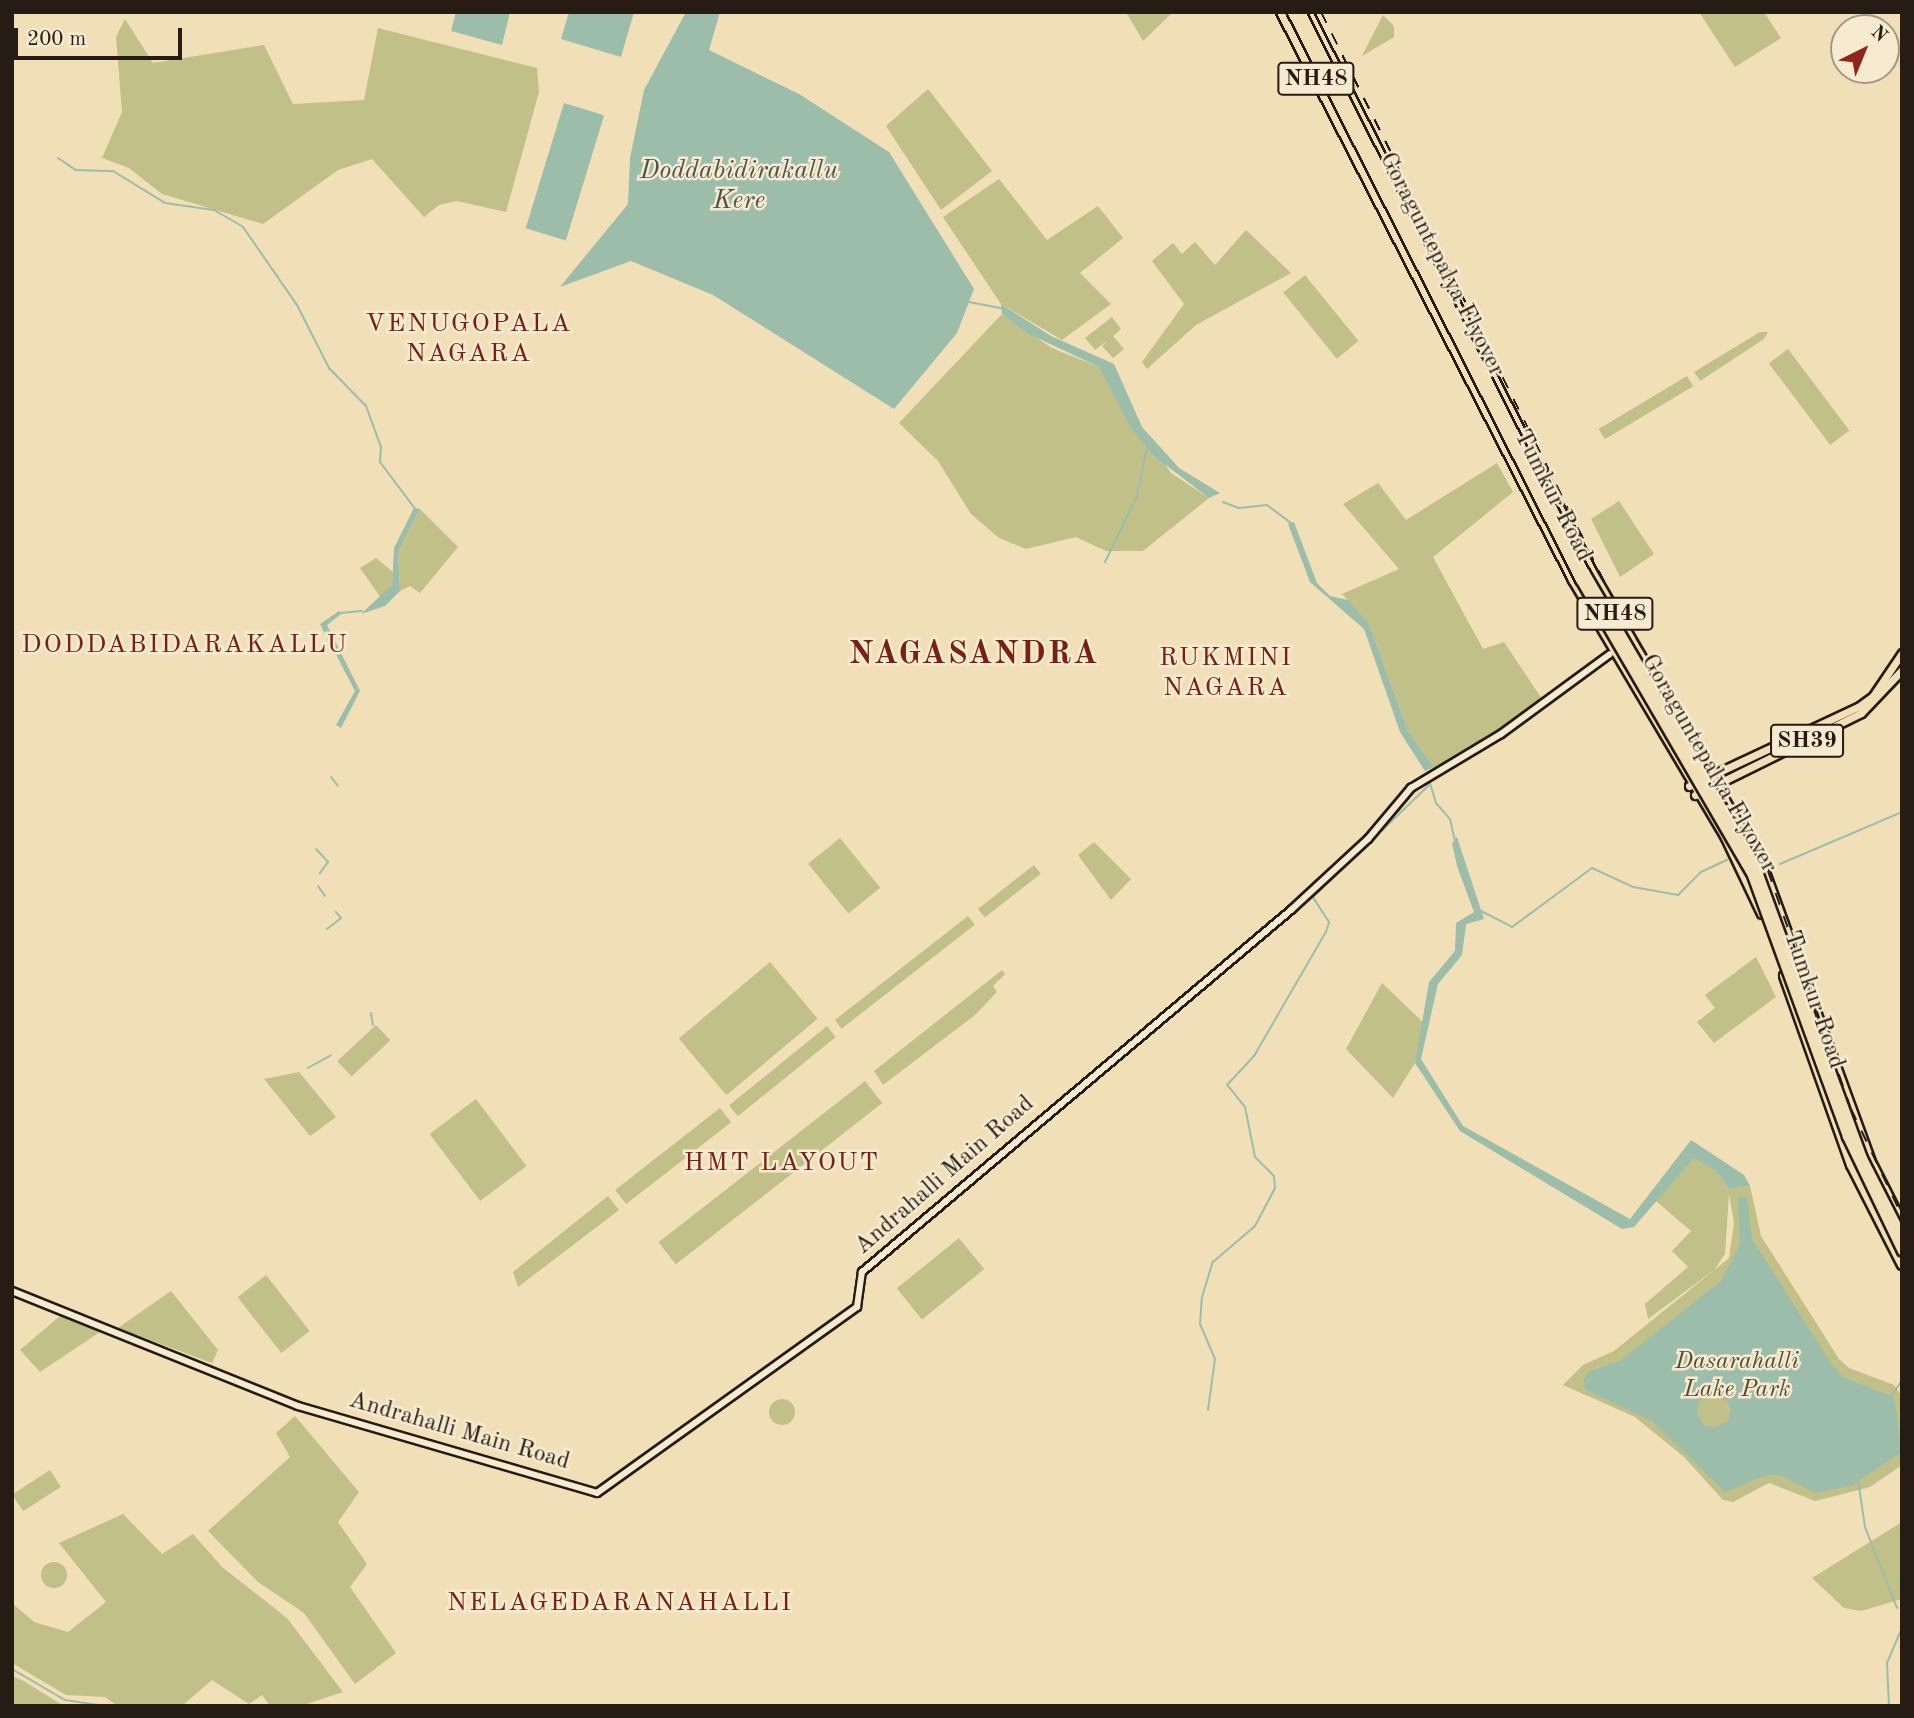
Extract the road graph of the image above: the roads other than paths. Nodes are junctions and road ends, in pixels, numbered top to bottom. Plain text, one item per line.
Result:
1 (1281, 12) edge
2 (1292, 12) edge
3 (1300, 12) edge
4 (1308, 12) edge
5 (1530, 451) junction
6 (1512, 461) junction
7 (1902, 653) edge
8 (1610, 654) dead end
9 (1902, 670) edge
10 (1714, 780) junction
11 (1691, 786) junction
12 (1696, 794) junction
13 (1902, 1223) edge
14 (1902, 1237) edge
15 (1902, 1251) edge
16 (1902, 1265) edge
17 (12, 1291) edge

1 - 6 highway, Tumkur Road / NH48
2 - 15 highway, Goraguntepalya Flyover, bridge
3 - 14 highway, Goraguntepalya Flyover, bridge
4 - 5 highway, Tumkur Road / NH48
5 - 6 highway
5 - 10 highway, Tumkur Road / NH48
6 - 11 highway, Tumkur Road / NH48
7 - 10 main road
8 - 17 main road, Andrahalli Main Road
9 - 10 main road, SH39
10 - 11 main road
10 - 12 main road, SH39
10 - 13 highway, Tumkur Road / NH48
11 - 12 highway, Tumkur Road / NH48
12 - 16 highway, Tumkur Road / NH48

